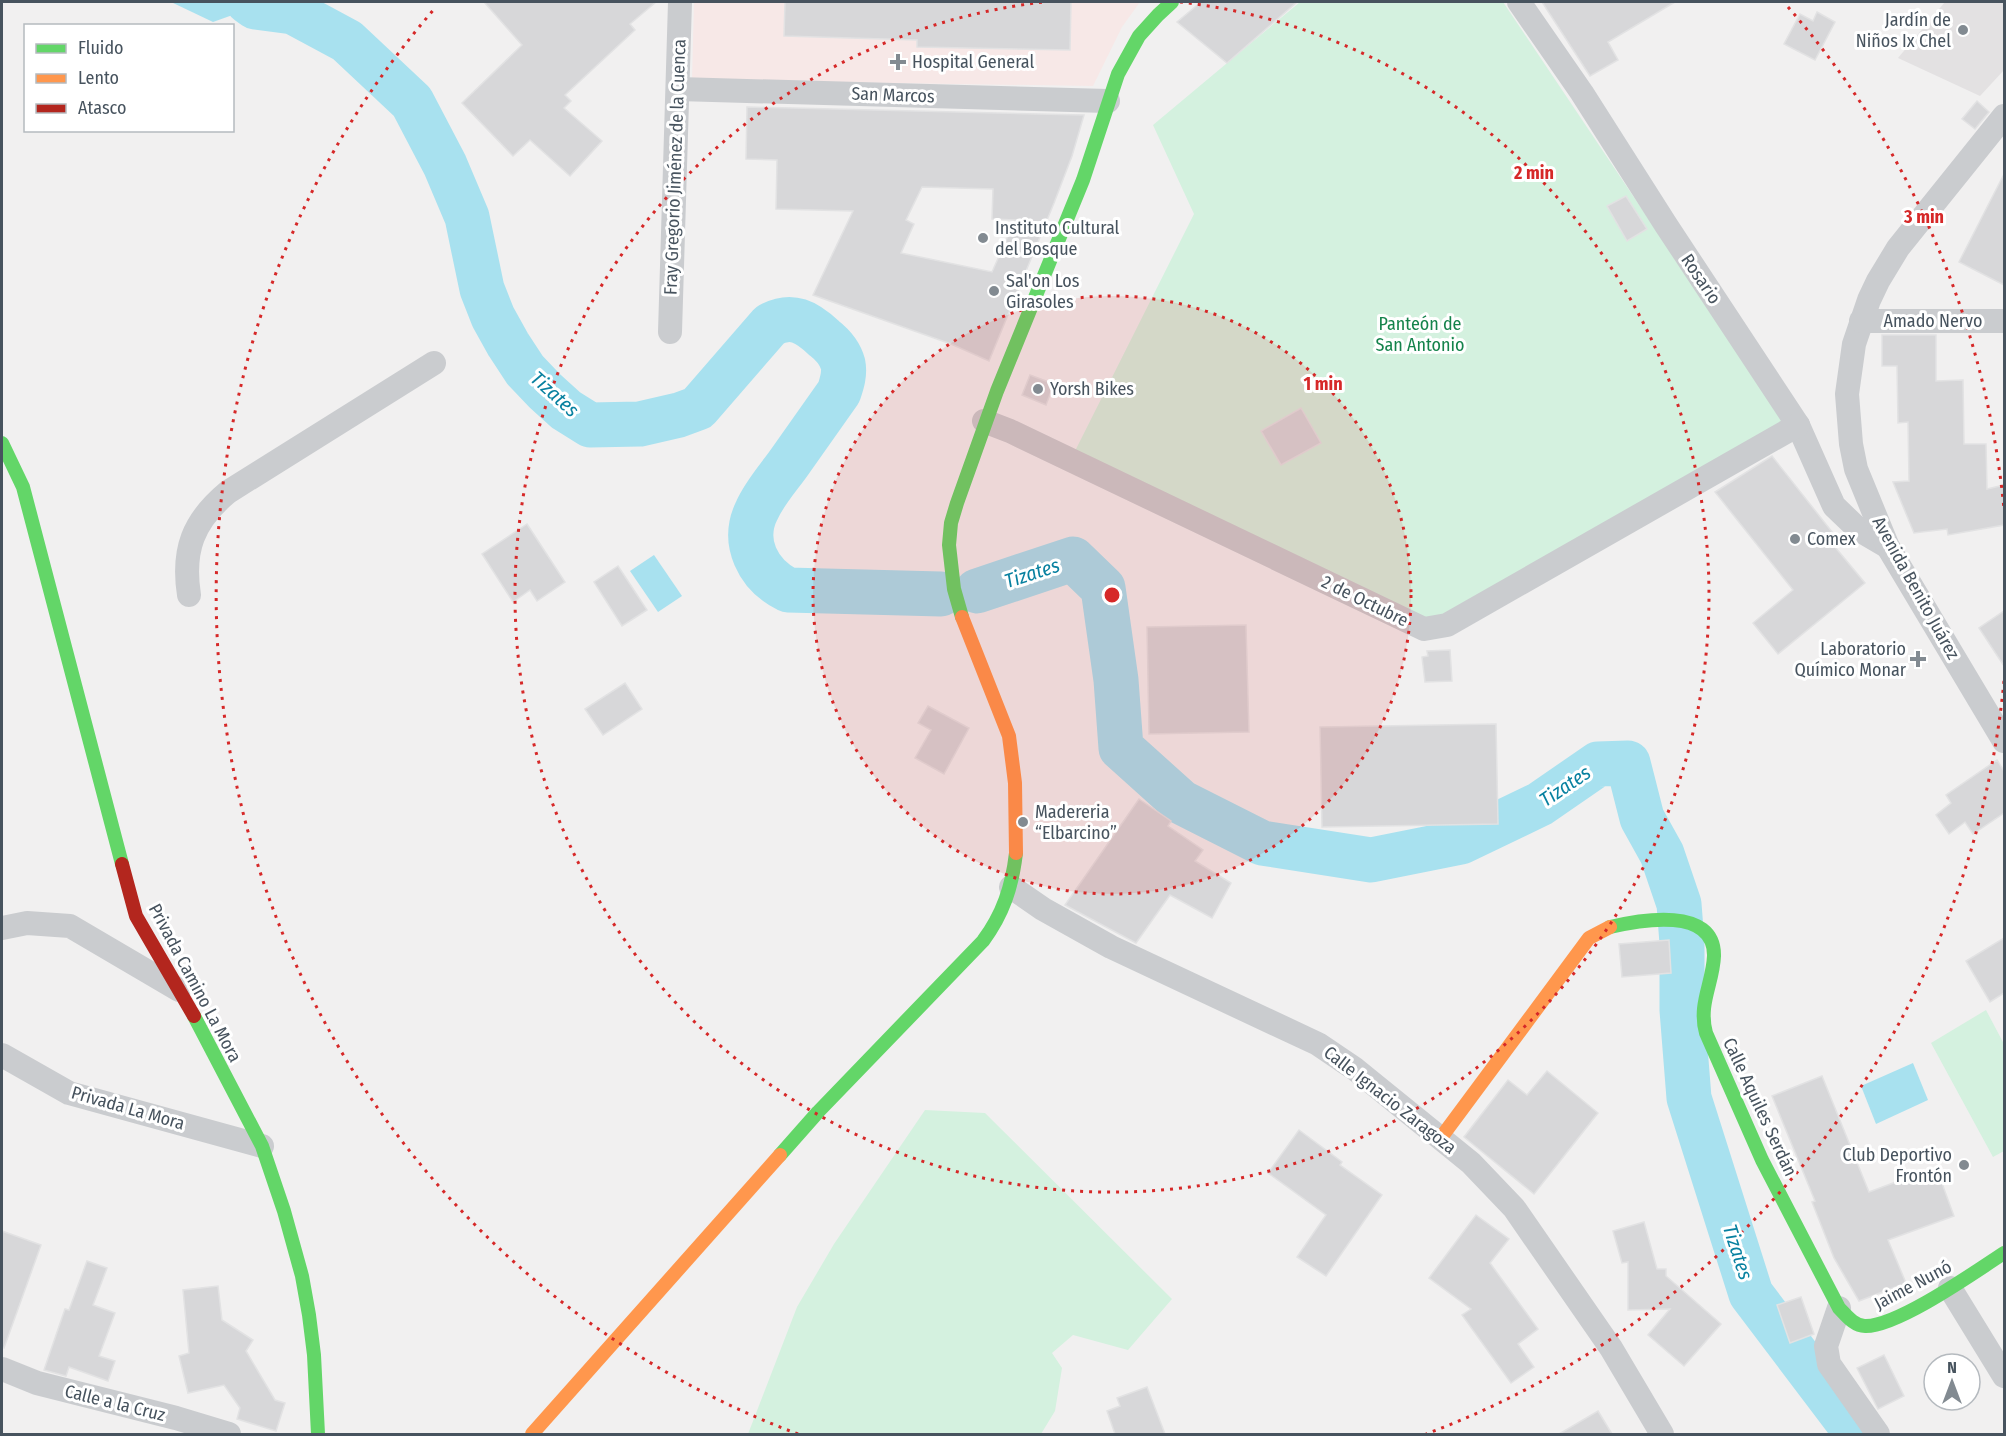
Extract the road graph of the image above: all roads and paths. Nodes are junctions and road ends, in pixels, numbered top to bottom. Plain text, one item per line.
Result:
1 (680, 2) edge
2 (1172, 2) edge
3 (1519, 2) edge
4 (678, 89) junction
5 (1108, 100) junction
6 (2004, 116) edge
7 (1861, 321) junction
8 (2004, 321) edge
9 (670, 332) dead end
10 (434, 363) dead end
11 (984, 421) junction
12 (1798, 425) junction
13 (2, 443) edge
14 (1888, 546) junction
15 (189, 595) dead end
16 (2004, 741) edge
17 (1011, 887) junction
18 (2, 928) edge
19 (180, 990) junction
20 (2, 1055) edge
21 (1440, 1139) junction
22 (262, 1146) junction
23 (2004, 1253) edge
24 (1950, 1288) junction
25 (1839, 1308) junction
26 (2, 1369) edge
27 (2004, 1376) edge
28 (229, 1434) edge
29 (318, 1434) edge
30 (534, 1434) edge
31 (1662, 1434) edge
32 (1878, 1434) edge

1 - 4 street, Fray Gregorio Jiménez de la Cuenca
2 - 5 street
3 - 12 street, Rosario
4 - 5 street, San Marcos
4 - 9 street, Fray Gregorio Jiménez de la Cuenca
5 - 11 street
6 - 7 street, Avenida Benito Juárez
7 - 8 street, Amado Nervo
7 - 14 street, Avenida Benito Juárez
10 - 15 street
11 - 12 street, 2 de Octubre
11 - 17 street
12 - 14 street, Rosario
13 - 19 street, Privada Camino La Mora
14 - 16 street, Avenida Benito Juárez
17 - 21 street, Calle Ignacio Zaragoza
17 - 30 street
18 - 19 street
19 - 22 street, Privada Camino La Mora
20 - 22 street, Privada La Mora
21 - 25 street, Calle Aquiles Serdán
21 - 31 street, Calle Ignacio Zaragoza
22 - 29 street, Privada Camino La Mora
23 - 24 street, Jaime Nunó
24 - 25 street, Jaime Nunó
24 - 27 street
25 - 32 street
26 - 28 street, Calle a la Cruz

